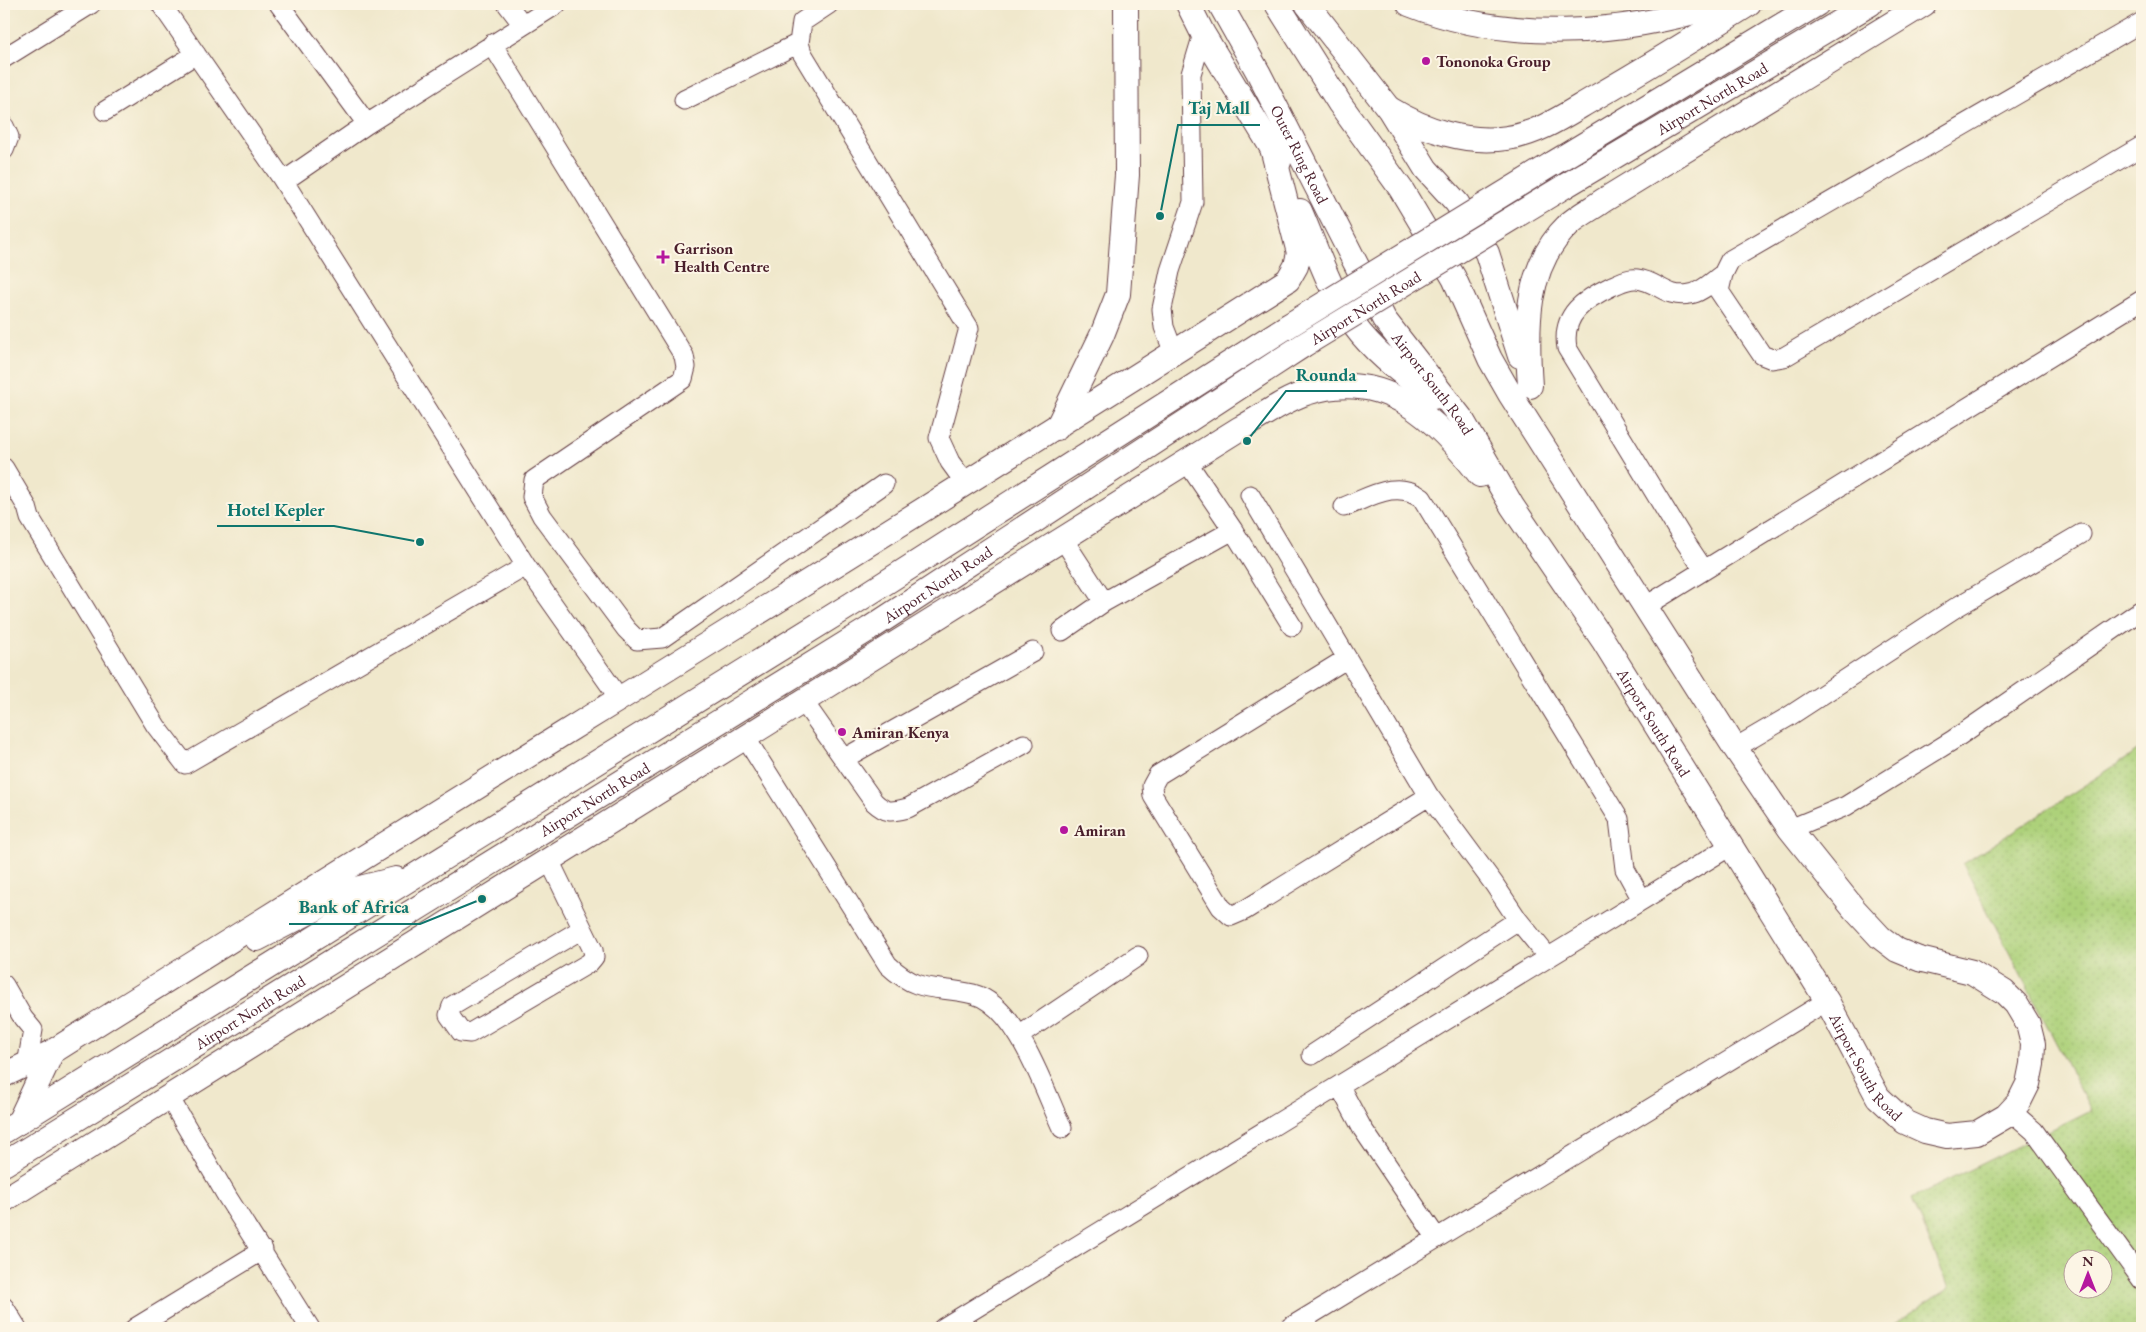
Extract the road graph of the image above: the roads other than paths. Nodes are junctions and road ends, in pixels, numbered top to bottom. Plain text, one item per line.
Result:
1 (91, 4) edge
2 (160, 4) edge
3 (279, 4) edge
4 (507, 4) edge
5 (558, 4) edge
6 (829, 4) edge
7 (1126, 4) edge
8 (1188, 4) edge
9 (1220, 4) edge
10 (1277, 4) edge
11 (1307, 4) edge
12 (1410, 4) edge
13 (1722, 4) edge
14 (1749, 4) edge
15 (1817, 4) edge
16 (1870, 4) edge
17 (1924, 4) edge
18 (2142, 22) edge
19 (523, 25) junction
20 (1203, 34) junction
21 (492, 44) junction
22 (799, 44) junction
23 (196, 54) junction
24 (4, 58) edge
25 (684, 100) dead end
26 (1389, 109) junction
27 (105, 111) dead end
28 (367, 124) junction
29 (4, 126) edge
30 (2142, 146) edge
31 (1272, 148) junction
32 (4, 150) edge
33 (284, 181) junction
34 (1336, 226) joint
35 (1723, 274) junction
36 (2142, 300) edge
37 (1174, 353) junction
38 (1530, 386) junction
39 (1461, 418) junction
40 (1057, 428) junction
41 (1536, 434) junction
42 (1187, 462) junction
43 (4, 468) edge
44 (884, 484) dead end
45 (966, 484) junction
46 (1250, 495) dead end
47 (1512, 506) junction
48 (1344, 507) dead end
49 (1233, 530) junction
50 (2081, 534) dead end
51 (1063, 539) junction
52 (526, 566) junction
53 (1704, 570) junction
54 (1104, 602) junction
55 (1646, 606) junction
56 (2140, 611) dead end
57 (1292, 626) dead end
58 (1062, 631) dead end
59 (1034, 652) dead end
60 (1346, 659) junction
61 (619, 698) junction
62 (803, 701) junction
63 (745, 737) junction
64 (1024, 744) dead end
65 (1735, 748) junction
66 (845, 758) junction
67 (1429, 796) junction
68 (1790, 829) junction
69 (1732, 846) junction
70 (549, 860) junction
71 (420, 873) junction
72 (1642, 900) junction
73 (1518, 920) junction
74 (582, 928) junction
75 (1138, 956) dead end
76 (1548, 957) junction
77 (178, 974) junction
78 (4, 985) edge
79 (1827, 1001) junction
80 (1019, 1036) junction
81 (52, 1052) junction
82 (1312, 1055) dead end
83 (27, 1065) junction
84 (4, 1075) edge
85 (1340, 1087) junction
86 (168, 1098) junction
87 (2011, 1111) junction
88 (11, 1127) edge
89 (1062, 1128) dead end
90 (4, 1164) edge
91 (4, 1200) edge
92 (1436, 1237) junction
93 (263, 1250) junction
94 (2142, 1280) edge
95 (4, 1307) edge
96 (17, 1328) edge
97 (135, 1328) edge
98 (310, 1328) edge
99 (943, 1328) edge
100 (1289, 1328) edge

1 - 24 street
2 - 23 street
3 - 28 street
4 - 19 street
5 - 19 street
6 - 22 street
7 - 40 main road
8 - 20 main road
9 - 34 main road, Outer Ring Road
10 - 41 main road, Airport South Road
11 - 26 main road
12 - 13 main road
14 - 26 main road
15 - 71 main road, Airport North Road, bridge
16 - 90 main road, Airport North Road, bridge
17 - 38 main road, Airport North Road
18 - 35 street
19 - 21 street
20 - 31 main road
20 - 37 street
21 - 28 street
21 - 44 street
22 - 25 street
22 - 45 street
23 - 27 street
23 - 33 street
26 - 38 main road
28 - 33 street
29 - 32 street
30 - 35 street
31 - 37 main road
31 - 39 main road
33 - 52 street
34 - 39 main road, Airport South Road
35 - 53 street
36 - 53 street
37 - 40 main road
38 - 41 main road
39 - 47 main road, Airport South Road
40 - 45 main road
41 - 55 main road, Airport South Road
42 - 47 main road, Airport North Road
42 - 49 street
42 - 51 main road, Airport North Road
43 - 52 street
45 - 61 main road
46 - 60 street
47 - 69 main road, Airport South Road
48 - 72 street
49 - 54 street
49 - 57 street
50 - 65 street
51 - 54 street
51 - 62 main road, Airport North Road
52 - 61 street
53 - 55 street
54 - 58 street
55 - 65 main road, Airport South Road
56 - 68 street
59 - 66 street
60 - 67 street
60 - 67 street
61 - 77 main road
62 - 63 main road, Airport North Road
62 - 66 street
63 - 70 main road, Airport North Road
63 - 80 street
64 - 66 street
65 - 68 main road, Airport South Road
67 - 73 street
68 - 87 main road, Airport South Road
69 - 72 street
69 - 79 main road, Airport South Road
70 - 74 street
70 - 86 main road, Airport North Road
71 - 77 main road
71 - 88 main road, Airport North Road
72 - 76 street
73 - 76 street
73 - 82 street
74 - 74 street
75 - 80 street
76 - 85 street
77 - 81 main road
78 - 83 street
79 - 87 main road, Airport South Road
79 - 92 street
80 - 89 street
81 - 83 main road
81 - 88 main road
83 - 84 main road
85 - 92 street
85 - 99 street
86 - 91 main road, Airport North Road
86 - 93 street
87 - 94 street
92 - 100 street
93 - 97 street
93 - 98 street
95 - 96 street

